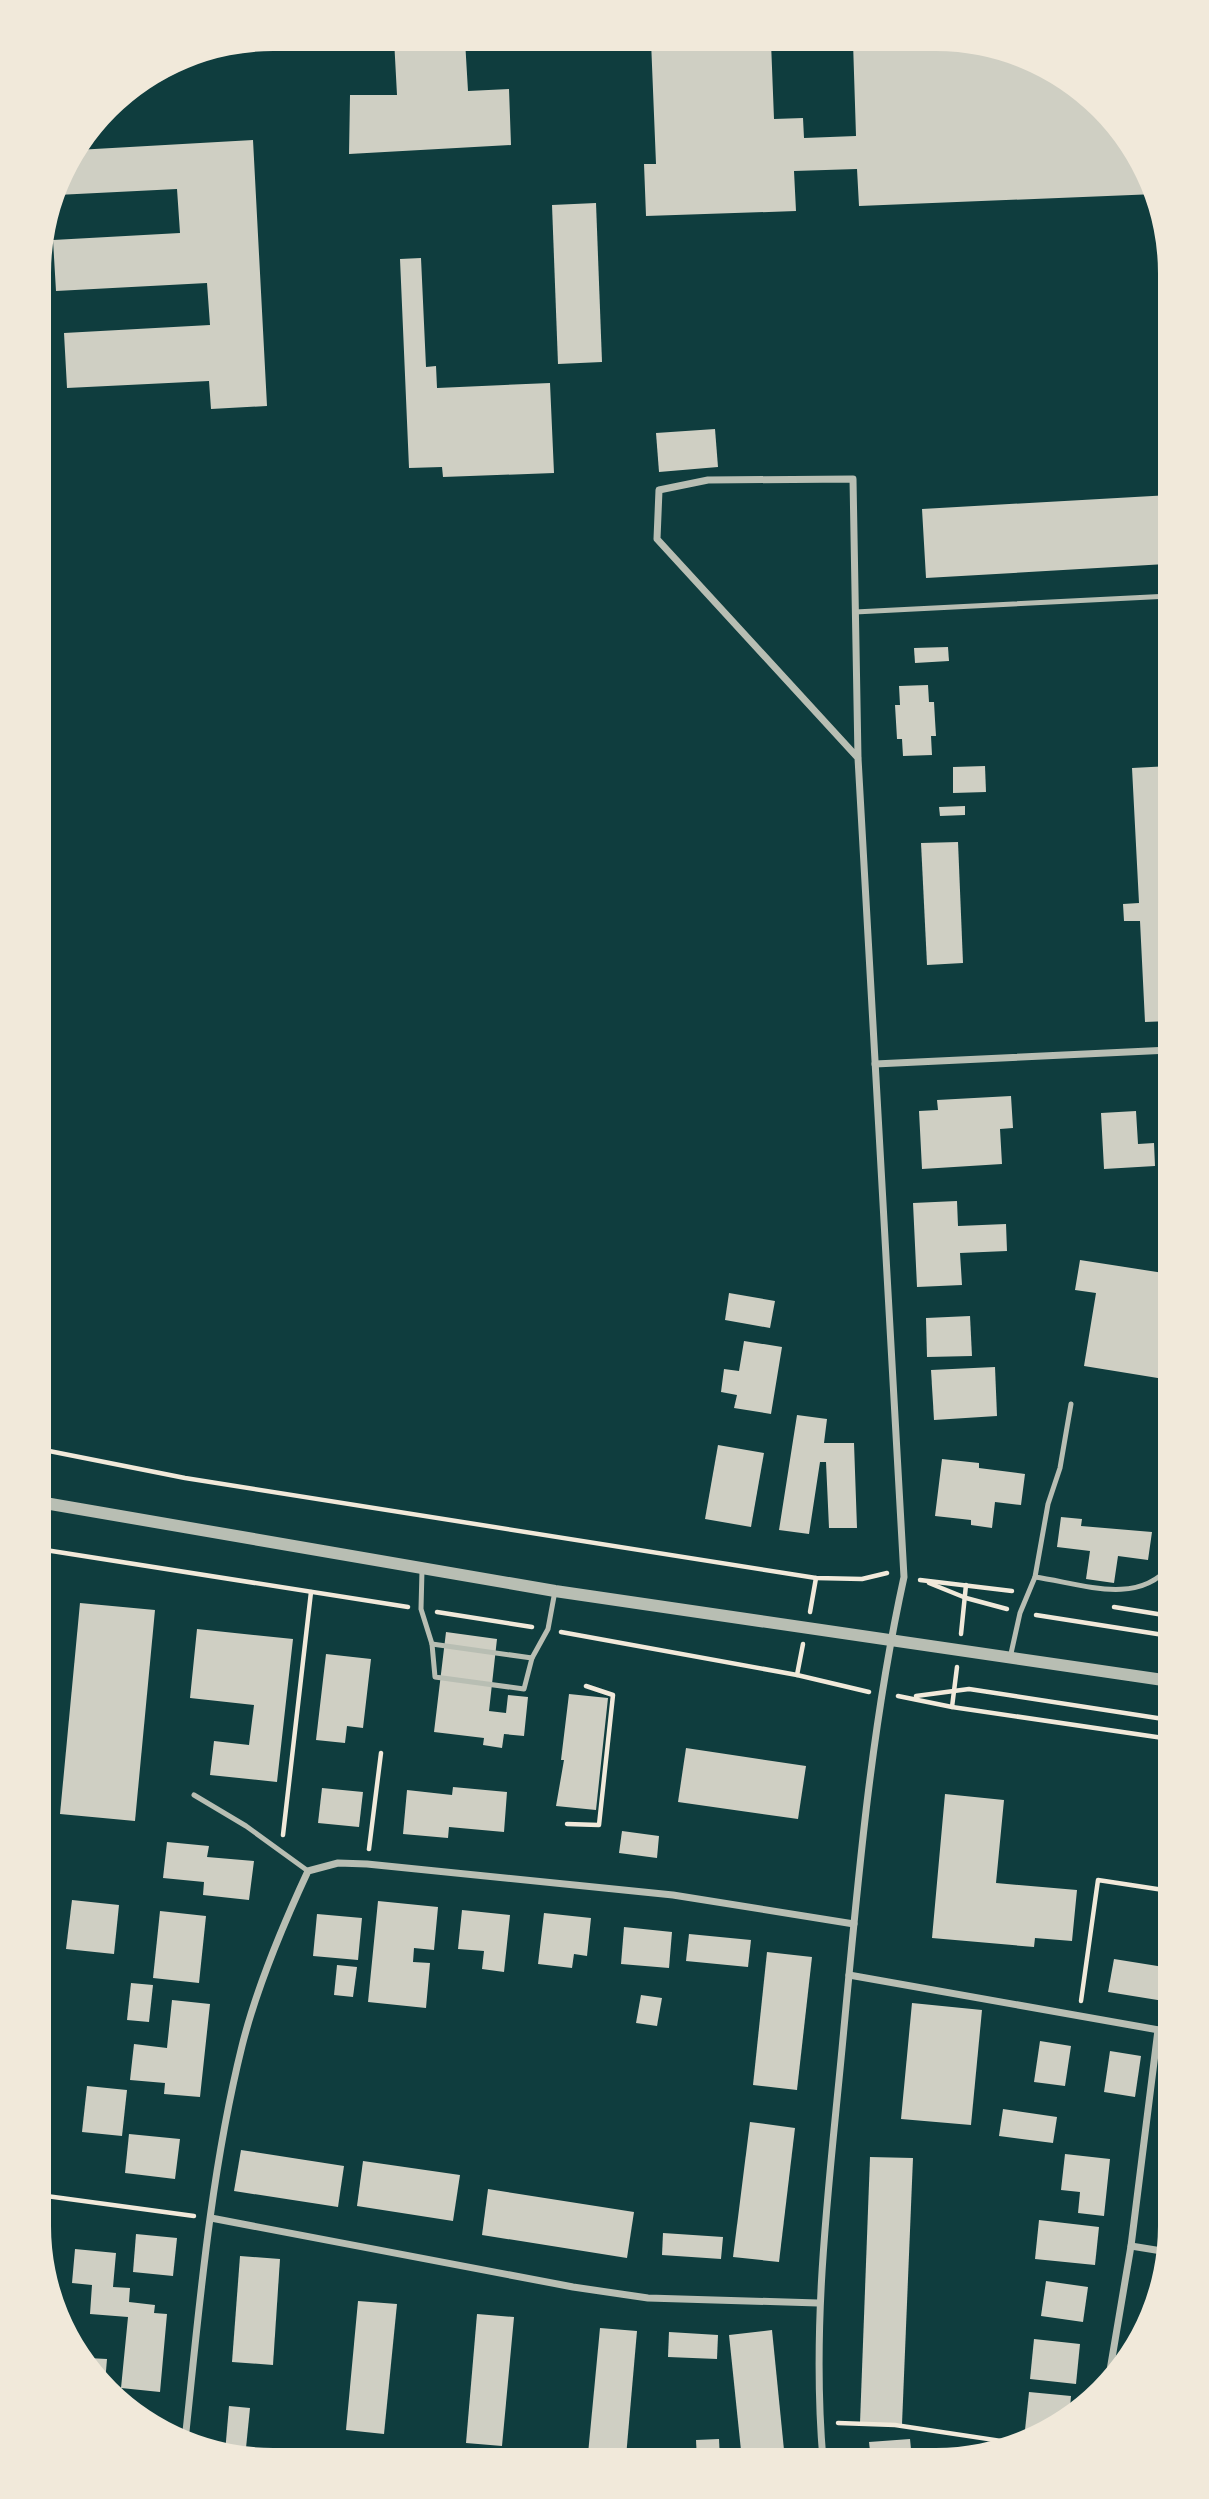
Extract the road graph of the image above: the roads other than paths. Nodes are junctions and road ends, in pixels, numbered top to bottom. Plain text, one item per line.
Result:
1 (1158, 597) edge
2 (855, 612) junction
3 (858, 758) junction
4 (1158, 1051) edge
5 (875, 1064) junction
6 (1071, 1404) dead end
7 (51, 1504) edge
8 (422, 1569) junction
9 (1158, 1575) edge
10 (1035, 1577) junction
11 (555, 1591) junction
12 (890, 1641) junction
13 (432, 1644) junction
14 (532, 1658) junction
15 (1010, 1658) junction
16 (1158, 1679) edge
17 (194, 1795) dead end
18 (308, 1871) junction
19 (854, 1924) junction
20 (849, 1975) junction
21 (1158, 2030) joint
22 (211, 2218) junction
23 (1131, 2246) junction
24 (1157, 2250) edge
25 (818, 2303) junction
26 (1111, 2363) edge
27 (187, 2431) edge
28 (822, 2448) edge

1 - 2 lane
2 - 3 street
2 - 3 street
3 - 5 street
4 - 5 street
5 - 12 street
6 - 10 lane
7 - 8 street
8 - 11 street
8 - 13 lane
9 - 10 lane
10 - 15 lane
11 - 12 street
11 - 14 lane
12 - 15 street
12 - 19 street
13 - 14 lane
13 - 14 lane
15 - 16 street
17 - 18 lane
18 - 19 street
18 - 22 street
19 - 20 street
20 - 21 street
20 - 25 street
21 - 23 street
22 - 25 street
22 - 27 street
23 - 24 street
23 - 26 street
25 - 28 street

